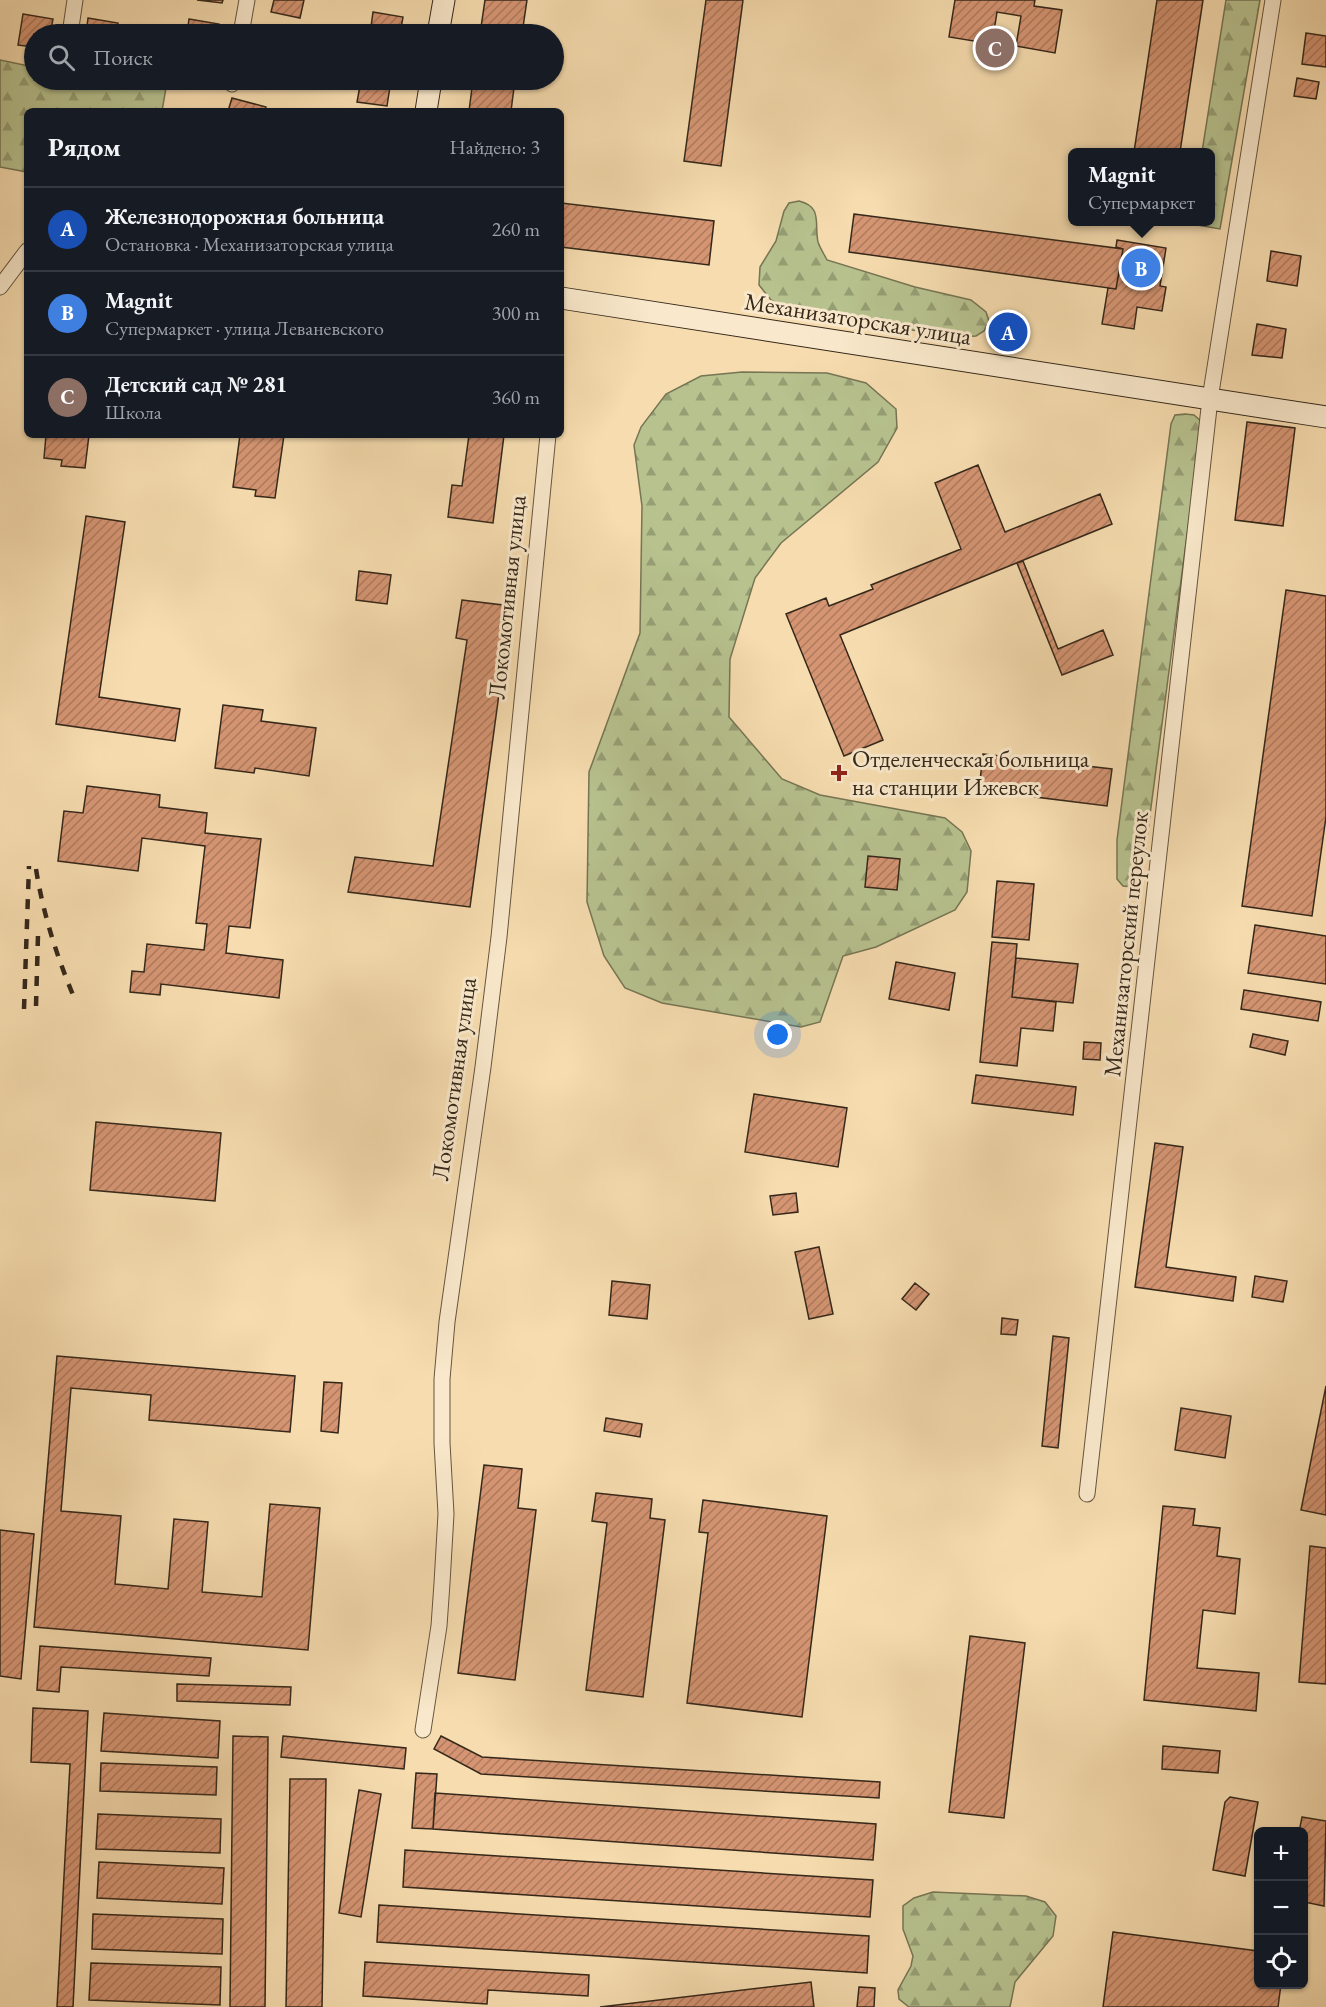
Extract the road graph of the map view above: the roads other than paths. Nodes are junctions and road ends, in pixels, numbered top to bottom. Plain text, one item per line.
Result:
1 (75, 0) edge
2 (248, 0) edge
3 (444, 0) edge
4 (1274, 0) edge
5 (71, 24) edge
6 (243, 24) edge
7 (440, 24) edge
8 (429, 90) edge
9 (426, 108) edge
10 (24, 254) edge
11 (2, 279) edge
12 (564, 298) edge
13 (1210, 399) junction
14 (1326, 417) edge
15 (548, 438) edge
16 (1088, 1494) dead end
17 (423, 1730) dead end

1 - 5 street
2 - 6 street
3 - 7 street
4 - 13 street, Механизаторский переулок
8 - 9 street
10 - 11 street
12 - 13 street, Механизаторская улица
13 - 14 street, Механизаторская улица
13 - 16 street, Механизаторский переулок
15 - 17 street, Локомотивная улица

